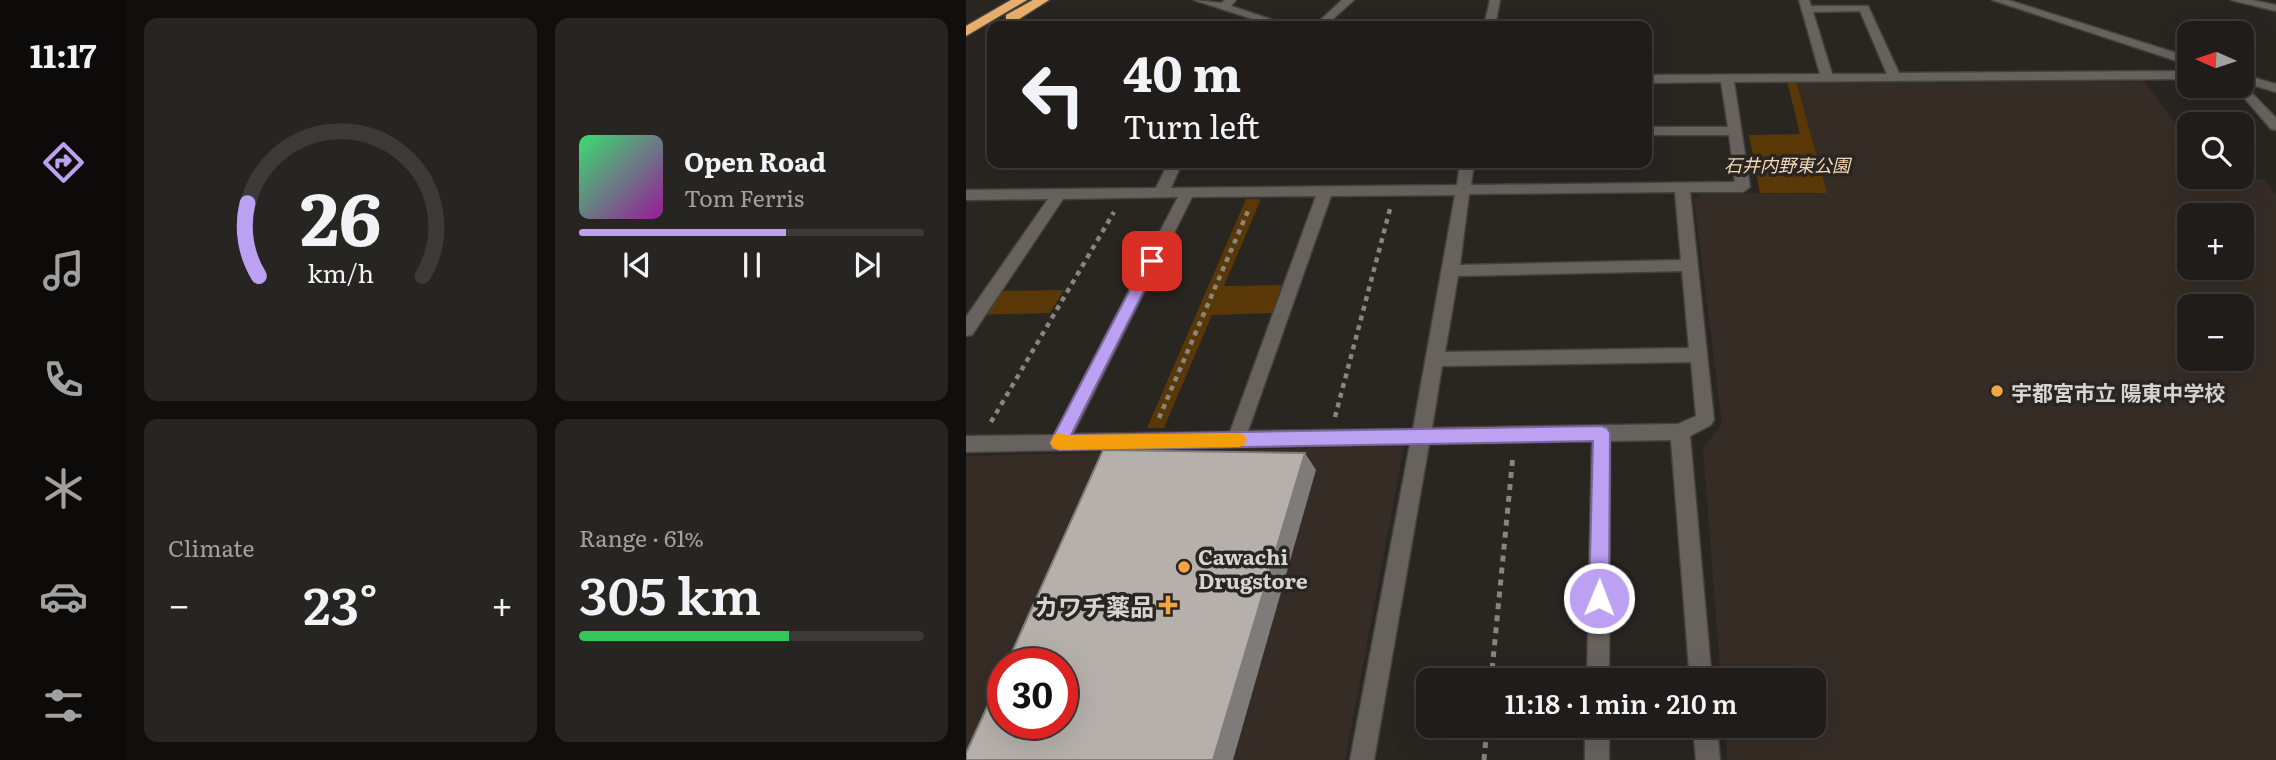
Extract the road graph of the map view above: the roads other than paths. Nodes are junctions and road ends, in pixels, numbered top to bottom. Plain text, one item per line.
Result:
1 (1020, 0) edge
2 (1042, 0) edge
3 (1199, 0) edge
4 (1349, 0) edge
5 (1495, 0) edge
6 (1997, 0) edge
7 (2236, 0) edge
8 (1228, 3) edge
9 (1805, 4) edge
10 (2276, 8) edge
11 (1006, 21) edge
12 (1252, 21) edge
13 (1325, 21) edge
14 (1491, 21) edge
15 (966, 32) edge
16 (987, 33) edge
17 (966, 46) edge
18 (2177, 57) edge
19 (2177, 75) edge
20 (1894, 76) junction
21 (1827, 77) junction
22 (1652, 79) edge
23 (1727, 79) junction
24 (2254, 82) edge
25 (2276, 88) edge
26 (2251, 98) edge
27 (2276, 127) edge
28 (1652, 131) edge
29 (1734, 131) junction
30 (1173, 168) edge
31 (1466, 168) edge
32 (1682, 187) junction
33 (1463, 190) junction
34 (1325, 192) junction
35 (1161, 194) junction
36 (1187, 194) junction
37 (966, 195) edge
38 (1058, 195) junction
39 (1690, 265) junction
40 (1451, 271) junction
41 (966, 330) edge
42 (1699, 355) junction
43 (1435, 359) junction
44 (1680, 432) junction
45 (1601, 433) junction
46 (1420, 436) junction
47 (1236, 440) junction
48 (1059, 443) junction
49 (972, 444) edge
50 (1598, 668) edge
51 (1700, 668) edge
52 (1597, 738) edge
53 (1706, 738) edge
54 (1362, 760) edge
55 (1597, 760) edge
56 (1708, 760) edge

1 - 15 highway
2 - 11 highway
3 - 8 street
4 - 13 street
5 - 14 street
6 - 18 street
7 - 10 street
8 - 12 street
9 - 20 street
9 - 21 street
16 - 17 highway
19 - 20 street
20 - 21 street
21 - 23 street
22 - 23 street
23 - 29 street
24 - 25 street
26 - 27 street
28 - 29 street
29 - 32 street
30 - 35 street
31 - 33 street
32 - 33 street
32 - 39 street
33 - 34 street
33 - 40 street
34 - 36 street
34 - 47 street
35 - 36 street
35 - 38 street
36 - 48 street
37 - 38 street
38 - 41 street
39 - 40 street
39 - 42 street
40 - 43 street
42 - 43 street
42 - 44 street
43 - 46 street
44 - 45 street
44 - 51 street
45 - 46 street
45 - 50 street
46 - 47 street
46 - 54 street
47 - 48 street
48 - 49 street
52 - 55 street
53 - 56 street

